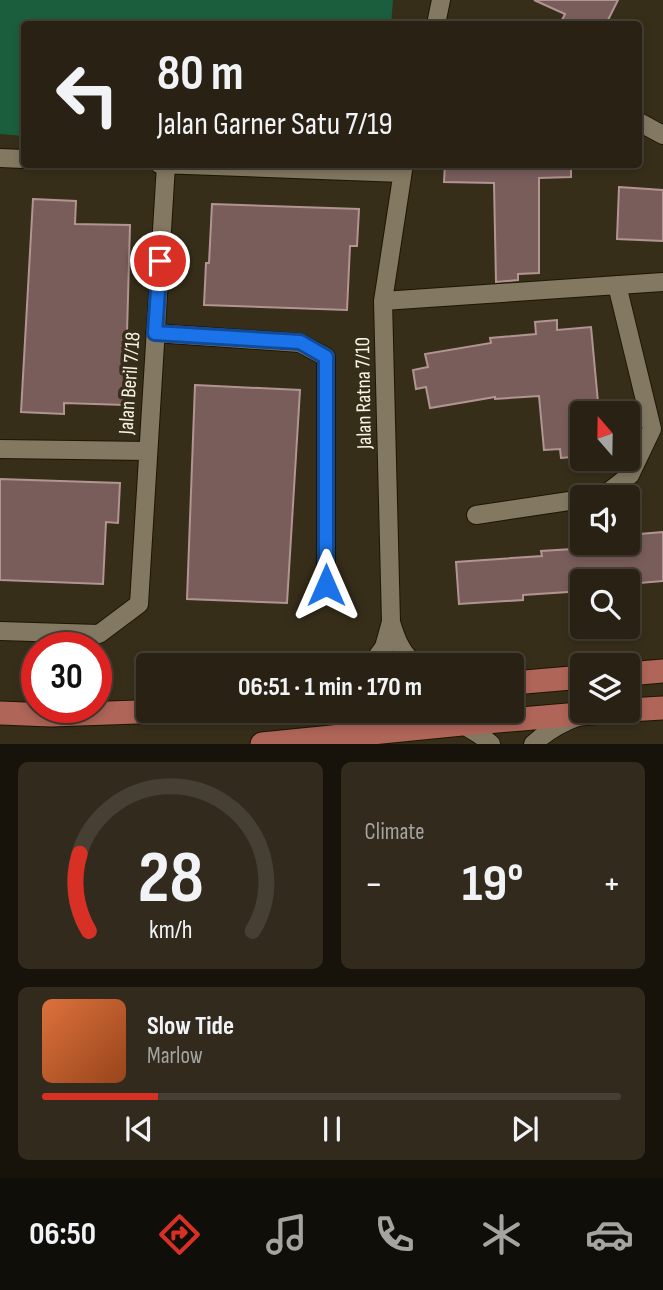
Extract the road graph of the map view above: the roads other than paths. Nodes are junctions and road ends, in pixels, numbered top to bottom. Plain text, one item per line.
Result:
1 (441, 0) edge
2 (437, 21) edge
3 (642, 124) edge
4 (663, 135) edge
5 (0, 158) edge
6 (21, 159) edge
7 (166, 168) edge
8 (344, 168) edge
9 (403, 169) edge
10 (663, 282) edge
11 (617, 285) junction
12 (383, 301) junction
13 (155, 333) junction
14 (658, 435) edge
15 (0, 449) edge
16 (148, 451) junction
17 (618, 485) edge
18 (570, 501) edge
19 (475, 515) dead end
20 (326, 585) dead end
21 (391, 622) junction
22 (0, 631) edge
23 (380, 653) edge
24 (404, 653) edge
25 (663, 671) edge
26 (640, 673) edge
27 (570, 678) edge
28 (524, 682) edge
29 (663, 708) edge
30 (640, 709) edge
31 (136, 712) edge
32 (0, 713) edge
33 (570, 715) edge
34 (570, 720) edge
35 (462, 724) junction
36 (262, 744) edge
37 (491, 744) edge
38 (533, 744) edge

1 - 2 street
3 - 4 street
5 - 6 street
7 - 13 street, Jalan Beril 7/18
8 - 9 street
9 - 12 street, Jalan Ratna 7/10
10 - 11 street
11 - 12 street
11 - 14 street
12 - 21 street, Jalan Ratna 7/10
13 - 16 street, Jalan Beril 7/18
13 - 20 street
14 - 17 street
15 - 16 street
16 - 22 street, Jalan Beril 7/18
18 - 19 street
21 - 23 street, Jalan Ratna 7/10
21 - 24 street, Jalan Ratna 7/10
25 - 26 main road
27 - 28 main road
29 - 30 main road
31 - 32 main road
33 - 35 main road
34 - 38 street
35 - 36 main road
35 - 37 street

